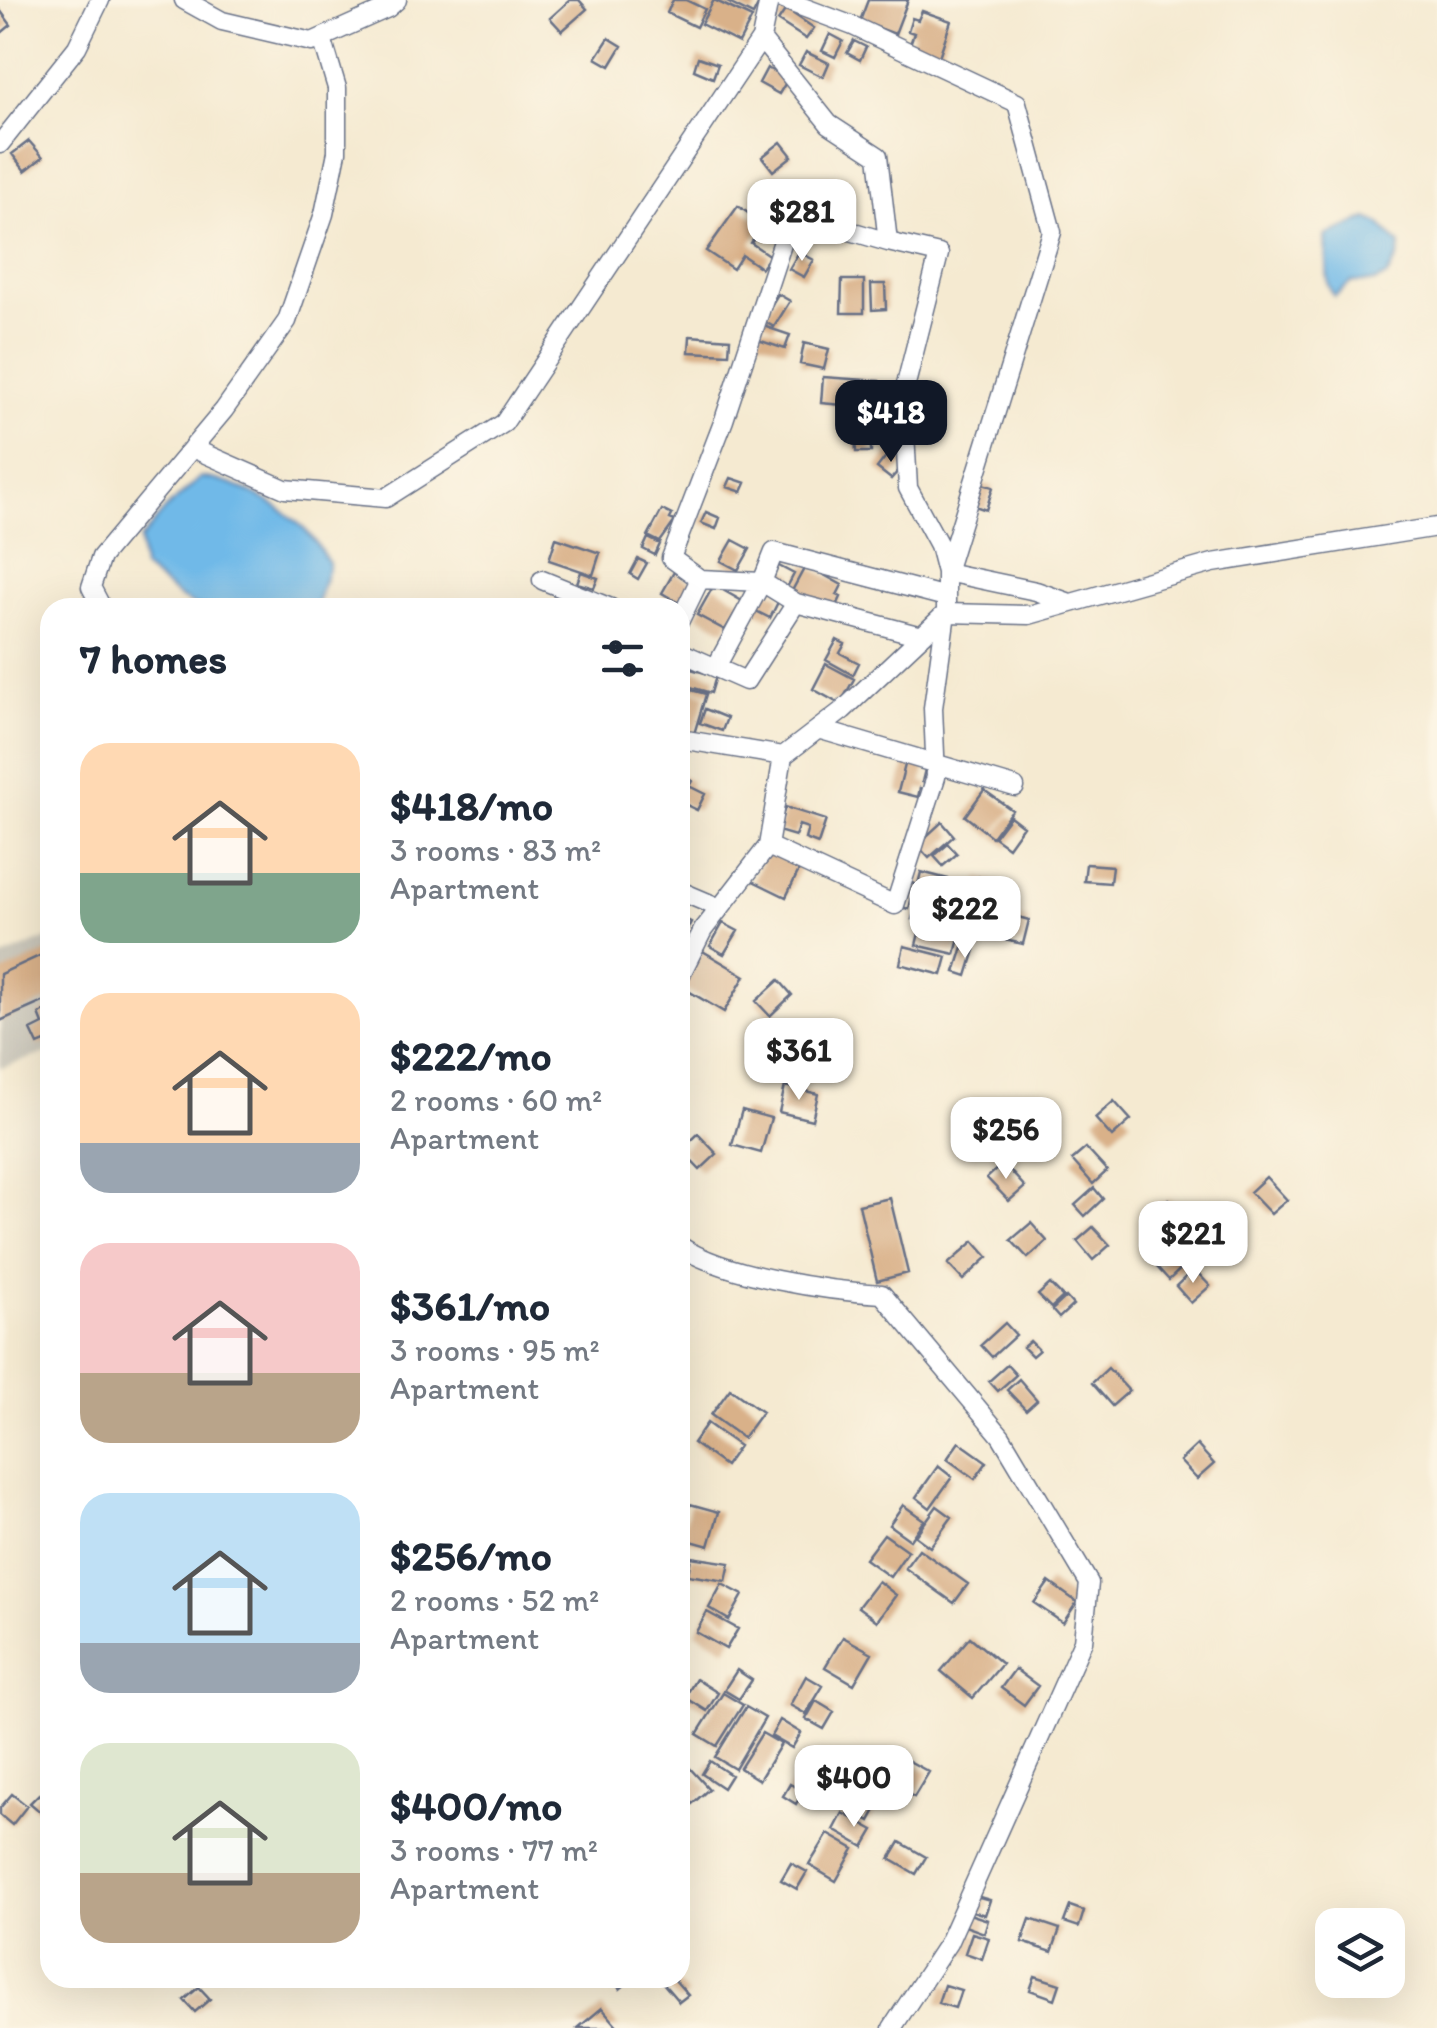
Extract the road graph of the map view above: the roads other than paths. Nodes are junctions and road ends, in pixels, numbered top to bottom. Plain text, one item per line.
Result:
1 (100, 0) edge
2 (184, 0) edge
3 (396, 0) edge
4 (769, 0) edge
5 (784, 0) edge
6 (322, 38) junction
7 (761, 39) junction
8 (0, 144) edge
9 (888, 242) junction
10 (192, 448) junction
11 (1437, 527) edge
12 (946, 572) junction
13 (542, 580) dead end
14 (700, 580) junction
15 (762, 582) junction
16 (97, 598) edge
17 (574, 598) edge
18 (690, 600) edge
19 (796, 602) junction
20 (1071, 603) junction
21 (946, 605) junction
22 (921, 636) junction
23 (690, 656) edge
24 (716, 668) junction
25 (818, 729) junction
26 (690, 741) edge
27 (782, 756) junction
28 (936, 763) junction
29 (1015, 788) dead end
30 (768, 846) junction
31 (690, 895) edge
32 (720, 908) junction
33 (690, 956) edge
34 (690, 1253) edge
35 (892, 2028) edge

1 - 8 street
2 - 6 street
3 - 6 street
4 - 7 street
5 - 12 street
6 - 10 street
7 - 9 street
7 - 10 street
9 - 12 street
9 - 14 street
10 - 16 street
11 - 20 street
12 - 20 street
12 - 21 street
13 - 17 street
14 - 15 street
14 - 18 street
15 - 19 street
15 - 21 street
15 - 24 street
19 - 22 street
19 - 24 street
20 - 21 street
21 - 22 street
21 - 28 street
22 - 25 street
23 - 24 street
25 - 27 street
25 - 28 street
26 - 27 street
27 - 30 street
28 - 29 street
28 - 30 street
30 - 32 street
31 - 32 street
32 - 33 street
34 - 35 street

